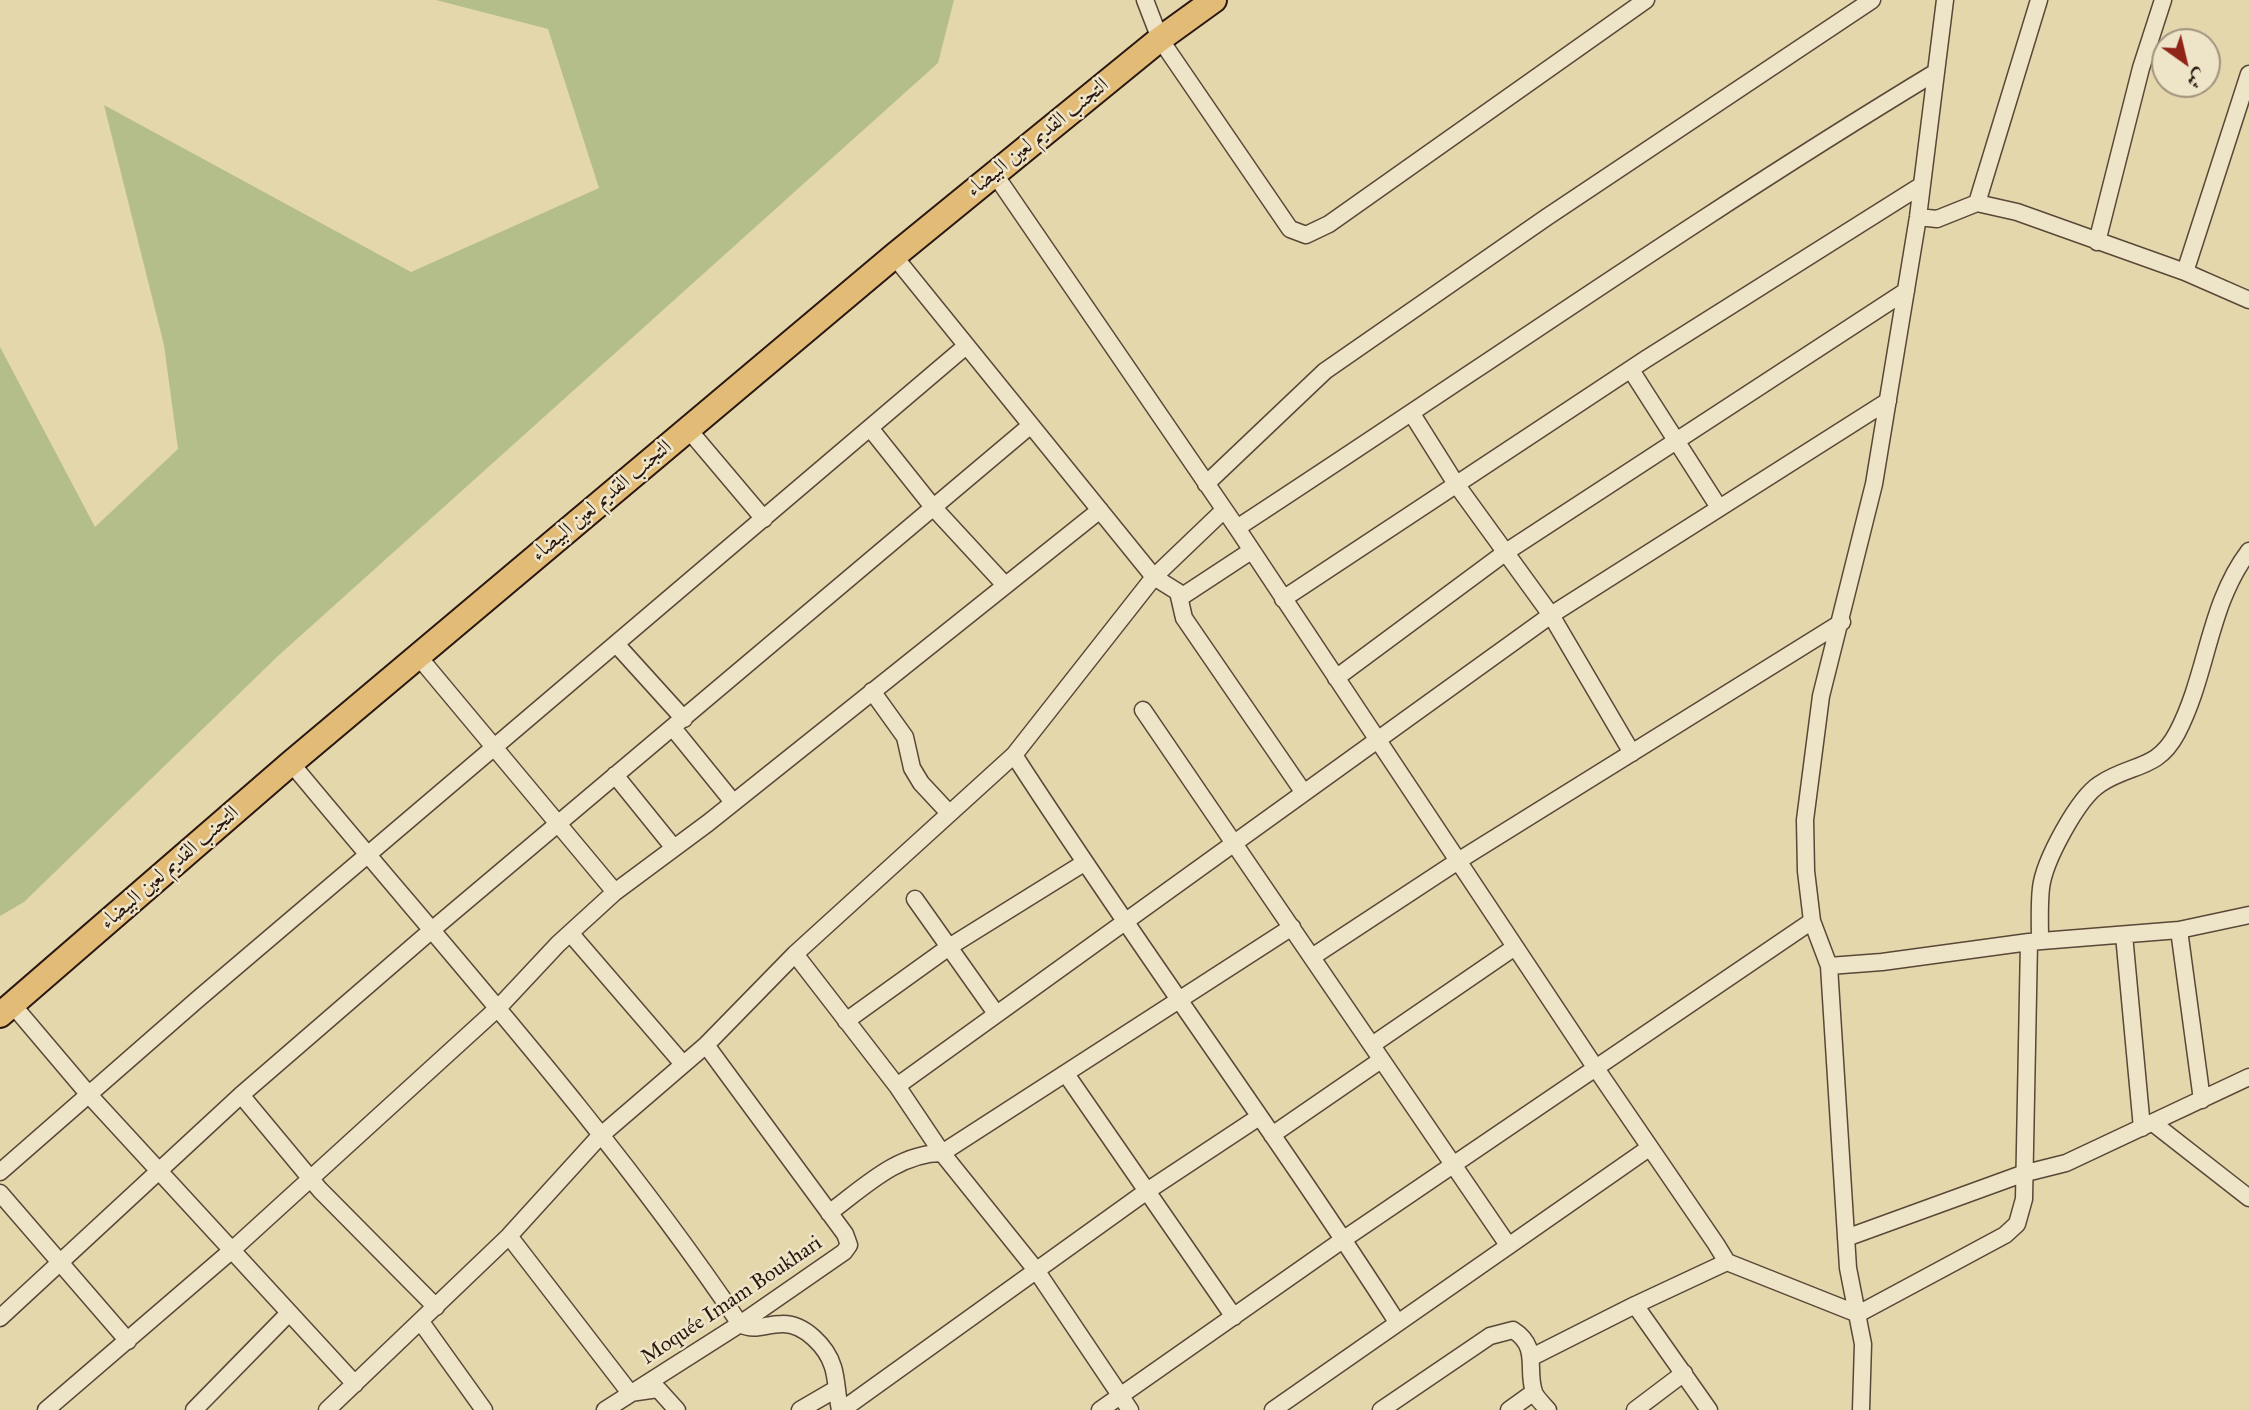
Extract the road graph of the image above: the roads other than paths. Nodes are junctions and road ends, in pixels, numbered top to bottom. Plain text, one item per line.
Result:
1 (1144, 0) edge
2 (1214, 0) edge
3 (1646, 0) edge
4 (1872, 0) edge
5 (1945, 0) edge
6 (2039, 0) edge
7 (2163, 0) edge
8 (1160, 39) junction
9 (1936, 72) junction
10 (2249, 74) edge
11 (994, 173) junction
12 (1922, 185) junction
13 (1977, 203) junction
14 (1918, 217) junction
15 (2097, 242) junction
16 (894, 256) junction
17 (2185, 272) junction
18 (1906, 291) junction
19 (2249, 300) edge
20 (966, 346) junction
21 (1631, 370) junction
22 (1888, 401) junction
23 (1412, 414) junction
24 (1031, 425) junction
25 (870, 428) junction
26 (688, 429) junction
27 (1677, 439) junction
28 (1206, 484) junction
29 (1456, 484) junction
30 (1718, 506) junction
31 (933, 507) junction
32 (1100, 510) junction
33 (1223, 512) junction
34 (764, 519) junction
35 (1237, 528) junction
36 (1251, 551) junction
37 (2249, 551) edge
38 (1506, 552) junction
39 (1154, 577) junction
40 (1005, 586) junction
41 (1181, 597) junction
42 (1283, 598) junction
43 (1551, 615) junction
44 (1842, 622) junction
45 (617, 645) junction
46 (418, 656) junction
47 (1336, 678) junction
48 (872, 691) junction
49 (1143, 710) dead end
50 (678, 723) junction
51 (1377, 740) junction
52 (495, 748) junction
53 (1632, 753) junction
54 (1014, 755) junction
55 (291, 763) junction
56 (615, 775) junction
57 (1304, 793) junction
58 (733, 802) junction
59 (949, 813) junction
60 (556, 822) junction
61 (1233, 842) junction
62 (674, 848) junction
63 (367, 855) junction
64 (1458, 861) junction
65 (1084, 863) junction
66 (615, 892) junction
67 (915, 899) dead end
68 (2249, 915) edge
69 (1812, 921) junction
70 (1124, 922) junction
71 (1292, 927) junction
72 (433, 929) junction
73 (2179, 930) junction
74 (571, 934) junction
75 (2124, 934) junction
76 (2034, 942) junction
77 (949, 947) junction
78 (1516, 947) junction
79 (795, 954) junction
80 (1312, 957) junction
81 (1829, 966) junction
82 (1180, 1001) junction
83 (499, 1007) junction
84 (6, 1009) edge
85 (995, 1012) junction
86 (846, 1021) junction
87 (706, 1045) junction
88 (1371, 1045) junction
89 (1381, 1060) junction
90 (683, 1064) junction
91 (1595, 1068) junction
92 (1066, 1074) junction
93 (2249, 1077) edge
94 (897, 1086) junction
95 (241, 1095) junction
96 (90, 1096) junction
97 (2202, 1100) junction
98 (1259, 1116) junction
99 (2147, 1126) junction
100 (1272, 1135) junction
101 (599, 1137) junction
102 (1649, 1148) junction
103 (942, 1153) junction
104 (1452, 1165) junction
105 (0, 1172) edge
106 (160, 1173) junction
107 (2022, 1174) junction
108 (310, 1179) junction
109 (1147, 1191) junction
110 (0, 1193) edge
111 (2249, 1198) edge
112 (829, 1213) junction
113 (509, 1236) junction
114 (1846, 1238) junction
115 (1344, 1239) junction
116 (1508, 1245) junction
117 (231, 1251) junction
118 (1727, 1262) junction
119 (60, 1264) junction
120 (1036, 1270) junction
121 (1635, 1305) junction
122 (436, 1307) junction
123 (289, 1313) junction
124 (1858, 1314) junction
125 (1234, 1317) junction
126 (0, 1318) edge
127 (421, 1322) junction
128 (1397, 1322) junction
129 (740, 1324) junction
130 (128, 1341) junction
131 (1532, 1357) junction
132 (1684, 1373) junction
133 (355, 1384) junction
134 (836, 1389) junction
135 (1534, 1392) junction
136 (630, 1393) junction
137 (1121, 1396) junction
138 (46, 1410) edge
139 (194, 1410) edge
140 (327, 1410) edge
141 (484, 1410) edge
142 (605, 1410) edge
143 (677, 1410) edge
144 (800, 1410) edge
145 (841, 1410) edge
146 (1100, 1410) edge
147 (1130, 1410) edge
148 (1273, 1410) edge
149 (1381, 1410) edge
150 (1509, 1410) edge
151 (1548, 1410) edge
152 (1635, 1410) edge
153 (1709, 1410) edge
154 (1861, 1410) edge

1 - 8 street
2 - 8 main road, التجنب القديم لعين البيضاء
3 - 8 street
4 - 28 street
5 - 9 street
6 - 13 street
7 - 15 street
8 - 11 main road, التجنب القديم لعين البيضاء
9 - 12 street
9 - 23 street
10 - 17 street
11 - 16 main road, التجنب القديم لعين البيضاء
11 - 28 street
12 - 14 street
12 - 21 street
13 - 14 street
13 - 15 street
14 - 18 street
15 - 17 street
16 - 20 street
16 - 26 main road, التجنب القديم لعين البيضاء
17 - 19 street
18 - 22 street
18 - 27 street
20 - 24 street
20 - 25 street
21 - 27 street
21 - 29 street
22 - 30 street
22 - 44 street
23 - 29 street
23 - 35 street
24 - 31 street
24 - 32 street
25 - 31 street
25 - 34 street
26 - 34 street
26 - 46 main road, التجنب القديم لعين البيضاء
27 - 30 street
27 - 38 street
28 - 33 street
29 - 38 street
29 - 42 street
30 - 43 street
31 - 40 street
31 - 50 street
32 - 39 street
32 - 40 street
33 - 35 street
33 - 39 street
34 - 45 street
35 - 36 street
36 - 41 street
36 - 42 street
37 - 76 street
38 - 43 street
38 - 47 street
39 - 41 street
39 - 54 street
40 - 48 street
41 - 57 street
42 - 47 street
43 - 51 street
43 - 53 street
44 - 53 street
44 - 69 street
45 - 50 street
45 - 52 street
46 - 52 street
46 - 55 main road, التجنب القديم لعين البيضاء
47 - 51 street
48 - 58 street
48 - 59 street
49 - 61 street
50 - 56 street
50 - 58 street
51 - 57 street
51 - 64 street
52 - 60 street
52 - 63 street
53 - 64 street
54 - 59 street
54 - 65 street
55 - 63 street
55 - 84 main road, التجنب القديم لعين البيضاء
56 - 60 street
56 - 62 street
57 - 61 street
58 - 62 street
59 - 79 street
60 - 66 street
60 - 72 street
61 - 70 street
61 - 71 street
62 - 66 street
63 - 72 street
63 - 96 street
64 - 78 street
64 - 80 street
65 - 70 street
65 - 77 street
66 - 74 street
67 - 77 street
68 - 73 street
69 - 81 street
69 - 91 street
70 - 82 street
70 - 85 street
71 - 80 street
71 - 82 street
72 - 83 street
72 - 95 street
73 - 75 street
73 - 97 street
74 - 83 street
74 - 90 street
75 - 76 street
75 - 99 street
76 - 81 street
76 - 107 street
77 - 85 street
77 - 86 street
78 - 88 street
78 - 91 street
79 - 86 street
79 - 87 street
80 - 88 street
81 - 114 street
82 - 92 street
82 - 98 street
83 - 101 street
83 - 108 street
84 - 96 street
85 - 94 street
86 - 94 street
87 - 90 street
87 - 112 street, Moquée Imam Boukhari
88 - 89 street
89 - 100 street
89 - 104 street
90 - 101 street
91 - 102 street
91 - 104 street
92 - 103 street
92 - 109 street
93 - 97 street
94 - 103 street
95 - 106 street
95 - 108 street
96 - 105 street
96 - 106 street
97 - 99 street
98 - 100 street
98 - 109 street
99 - 107 street
99 - 111 street
100 - 115 street
101 - 113 street
101 - 129 street
102 - 116 street
102 - 118 street
103 - 112 street
103 - 120 street
104 - 115 street
104 - 116 street
106 - 117 street
106 - 119 street
107 - 114 street
107 - 124 street
108 - 117 street
108 - 122 street
109 - 120 street
109 - 125 street
110 - 119 street
112 - 129 street, Moquée Imam Boukhari
113 - 122 street
113 - 136 street
114 - 124 street
115 - 125 street
115 - 128 street
116 - 128 street
117 - 123 street
117 - 130 street
118 - 121 street
118 - 124 street
119 - 126 street
119 - 130 street
120 - 137 street
120 - 145 street
121 - 131 street
121 - 132 street
122 - 127 street
123 - 133 street
123 - 139 street
124 - 154 street
125 - 137 street
127 - 133 street
127 - 141 street
128 - 148 street
129 - 134 street
129 - 136 street, Moquée Imam Boukhari
130 - 138 street
131 - 135 street
131 - 149 street
132 - 152 street
132 - 153 street
133 - 140 street
134 - 144 street
134 - 145 street
135 - 150 street
135 - 151 street
136 - 142 street, Moquée Imam Boukhari
136 - 143 street
137 - 146 street
137 - 147 street

